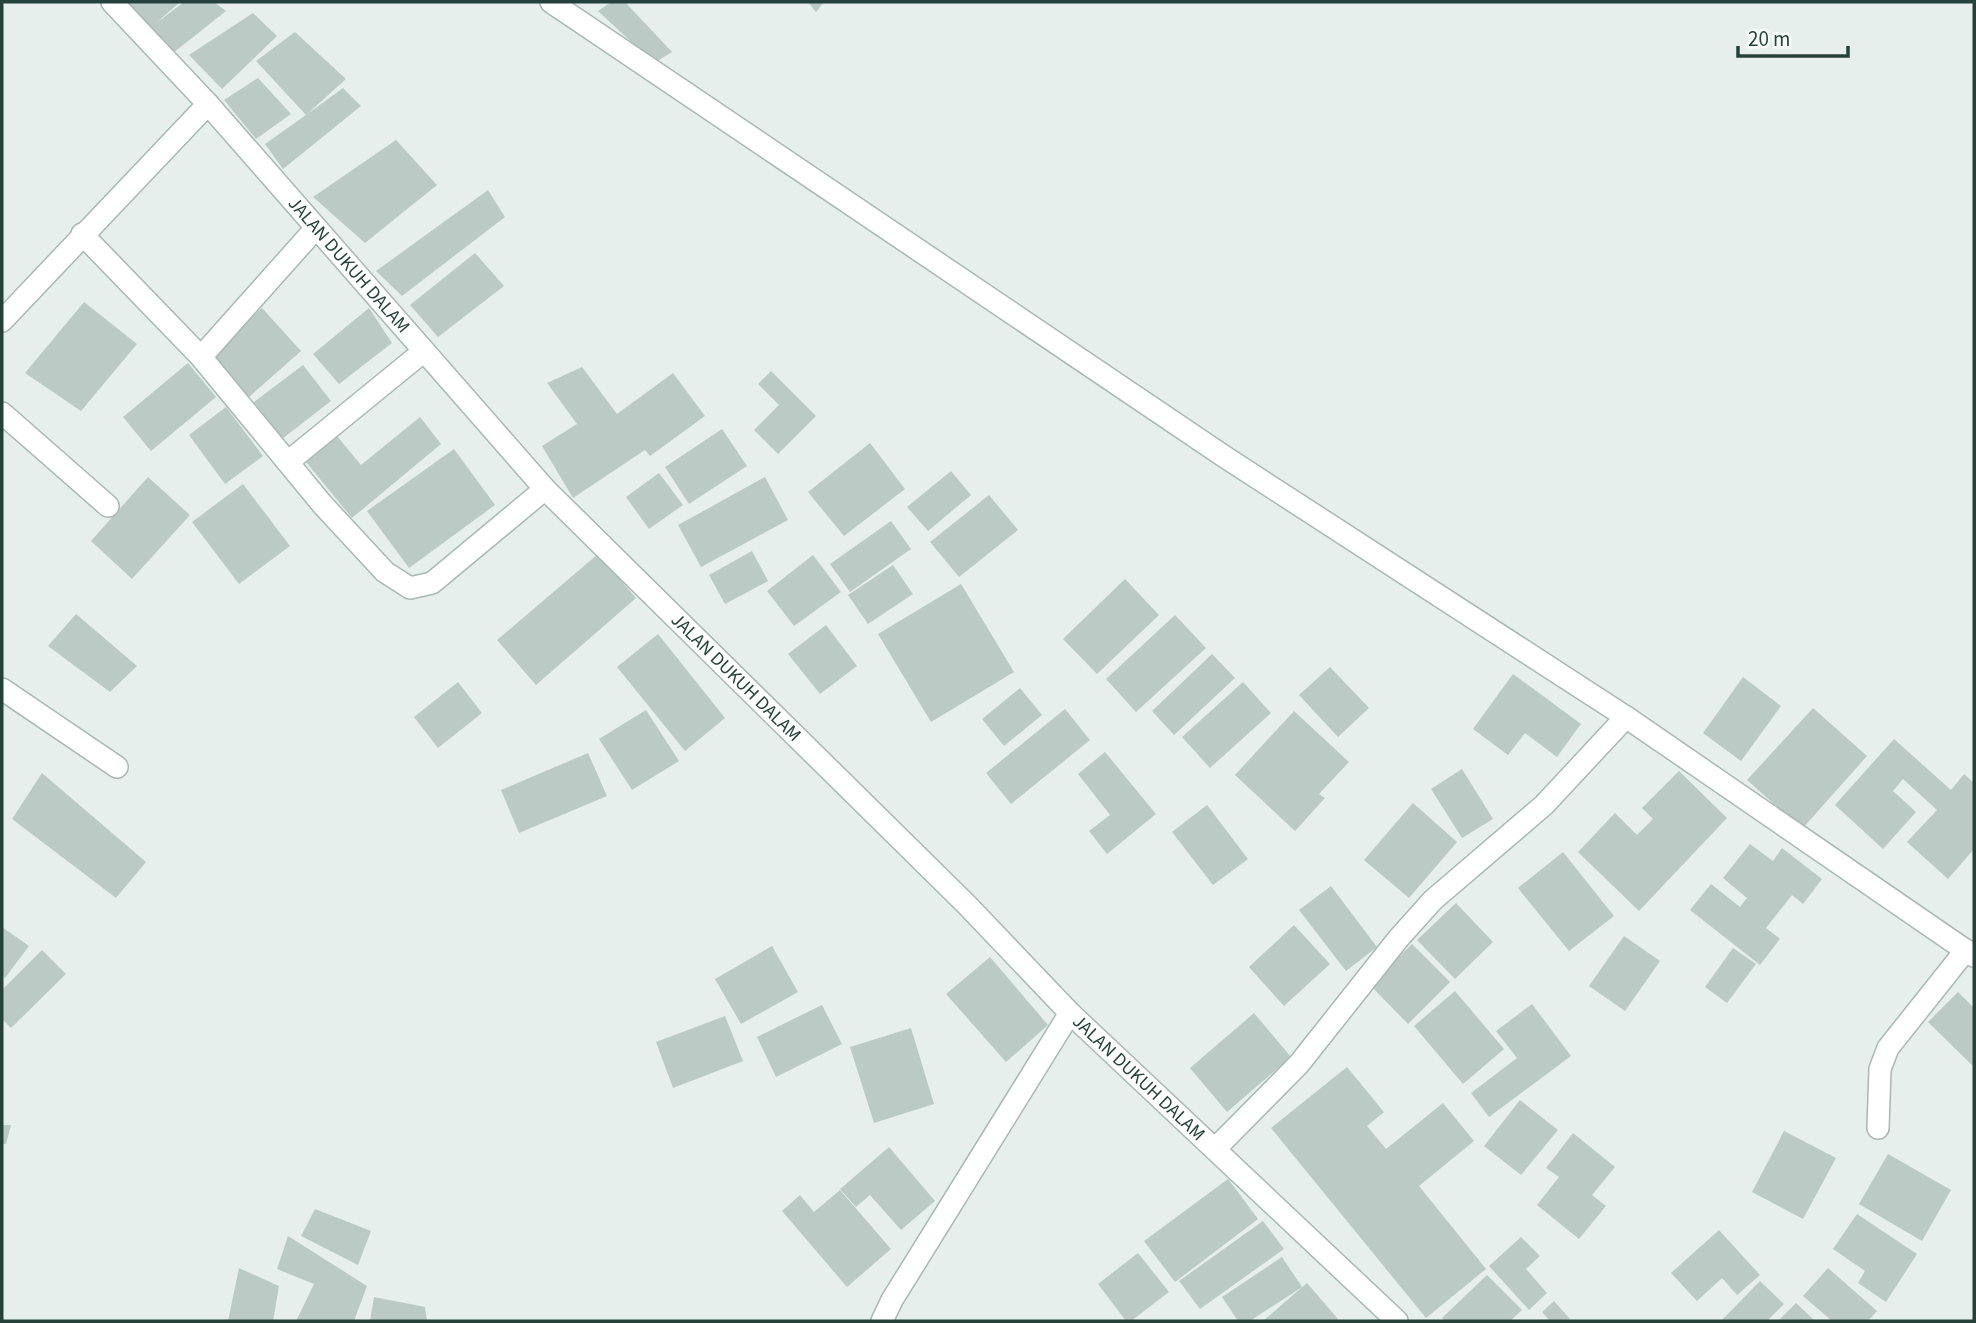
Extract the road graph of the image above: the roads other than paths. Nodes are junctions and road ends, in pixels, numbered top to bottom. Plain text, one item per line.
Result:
1 (111, 2) edge
2 (551, 2) edge
3 (208, 104) junction
4 (316, 228) junction
5 (82, 234) junction
6 (2, 321) edge
7 (424, 351) junction
8 (201, 356) junction
9 (2, 413) edge
10 (288, 462) junction
11 (545, 489) junction
12 (108, 506) dead end
13 (2, 689) edge
14 (1626, 718) junction
15 (117, 767) dead end
16 (1970, 953) edge
17 (1070, 1013) junction
18 (1878, 1128) dead end
19 (1216, 1148) junction
20 (882, 1321) edge
21 (1397, 1321) edge

1 - 3 street, JALAN DUKUH DALAM
2 - 14 street
3 - 4 street, JALAN DUKUH DALAM
3 - 5 street
4 - 7 street, JALAN DUKUH DALAM
4 - 8 street
5 - 6 street
5 - 8 street
7 - 10 street
7 - 11 street, JALAN DUKUH DALAM
8 - 10 street
9 - 12 street
10 - 11 street
11 - 17 street, JALAN DUKUH DALAM
13 - 15 street
14 - 16 street
14 - 19 street
16 - 18 street
17 - 19 street, JALAN DUKUH DALAM
17 - 20 street
19 - 21 street, JALAN DUKUH DALAM

